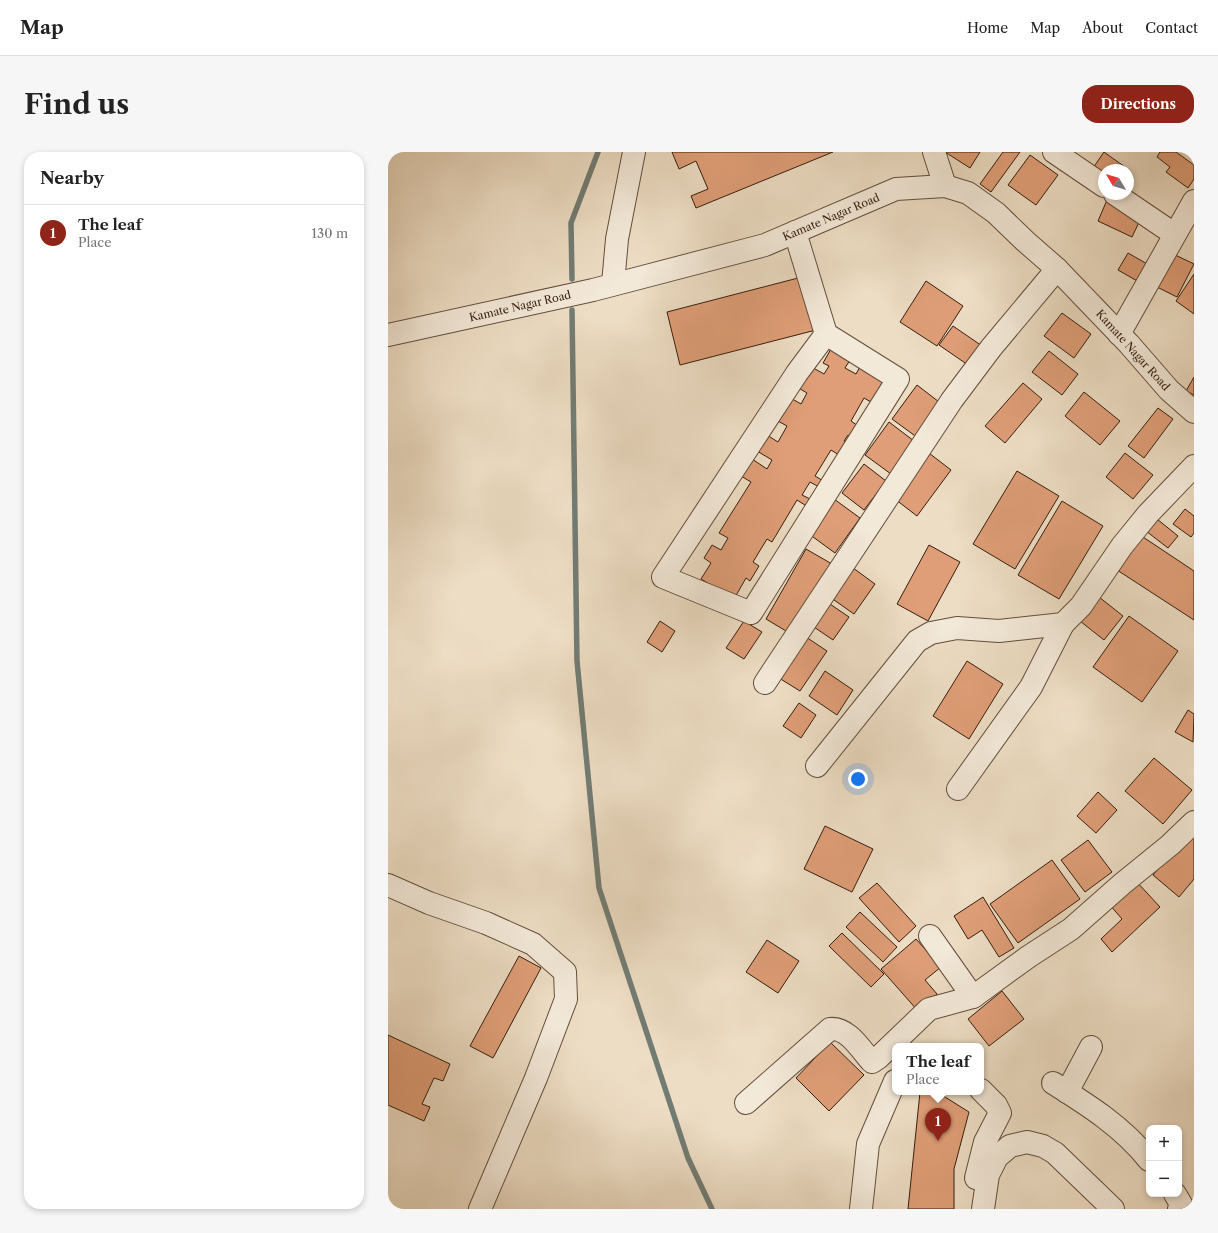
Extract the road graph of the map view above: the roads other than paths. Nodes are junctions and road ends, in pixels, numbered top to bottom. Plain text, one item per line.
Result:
1 (634, 152) edge
2 (934, 152) edge
3 (1054, 152) edge
4 (1098, 182) edge
5 (945, 186) junction
6 (1124, 200) edge
7 (1194, 201) edge
8 (795, 232) junction
9 (1174, 234) junction
10 (1057, 269) junction
11 (613, 284) junction
12 (826, 334) junction
13 (1120, 334) junction
14 (388, 335) edge
15 (1194, 412) edge
16 (1194, 466) edge
17 (1063, 624) junction
18 (765, 684) dead end
19 (817, 766) dead end
20 (958, 789) dead end
21 (1194, 822) edge
22 (388, 885) edge
23 (930, 936) dead end
24 (973, 997) junction
25 (893, 1043) edge
26 (892, 1044) edge
27 (1091, 1047) dead end
28 (892, 1089) edge
29 (984, 1093) edge
30 (746, 1103) dead end
31 (1146, 1157) edge
32 (1176, 1197) edge
33 (480, 1209) edge
34 (861, 1209) edge
35 (971, 1209) edge
36 (983, 1209) edge
37 (1113, 1209) edge
38 (1179, 1209) edge

1 - 11 street
2 - 5 street
3 - 4 street
5 - 8 street, Kamate Nagar Road
5 - 10 street, Kamate Nagar Road
6 - 9 street
7 - 9 street
8 - 11 street, Kamate Nagar Road
8 - 12 street
9 - 13 street
10 - 13 street, Kamate Nagar Road
10 - 18 street
11 - 14 street, Kamate Nagar Road
12 - 12 street
13 - 15 street, Kamate Nagar Road
16 - 17 street
17 - 19 street
17 - 20 street
21 - 24 street
22 - 33 street
23 - 24 street
24 - 25 street
26 - 30 street
27 - 31 street
28 - 34 street
29 - 35 street
32 - 38 street
36 - 37 street

